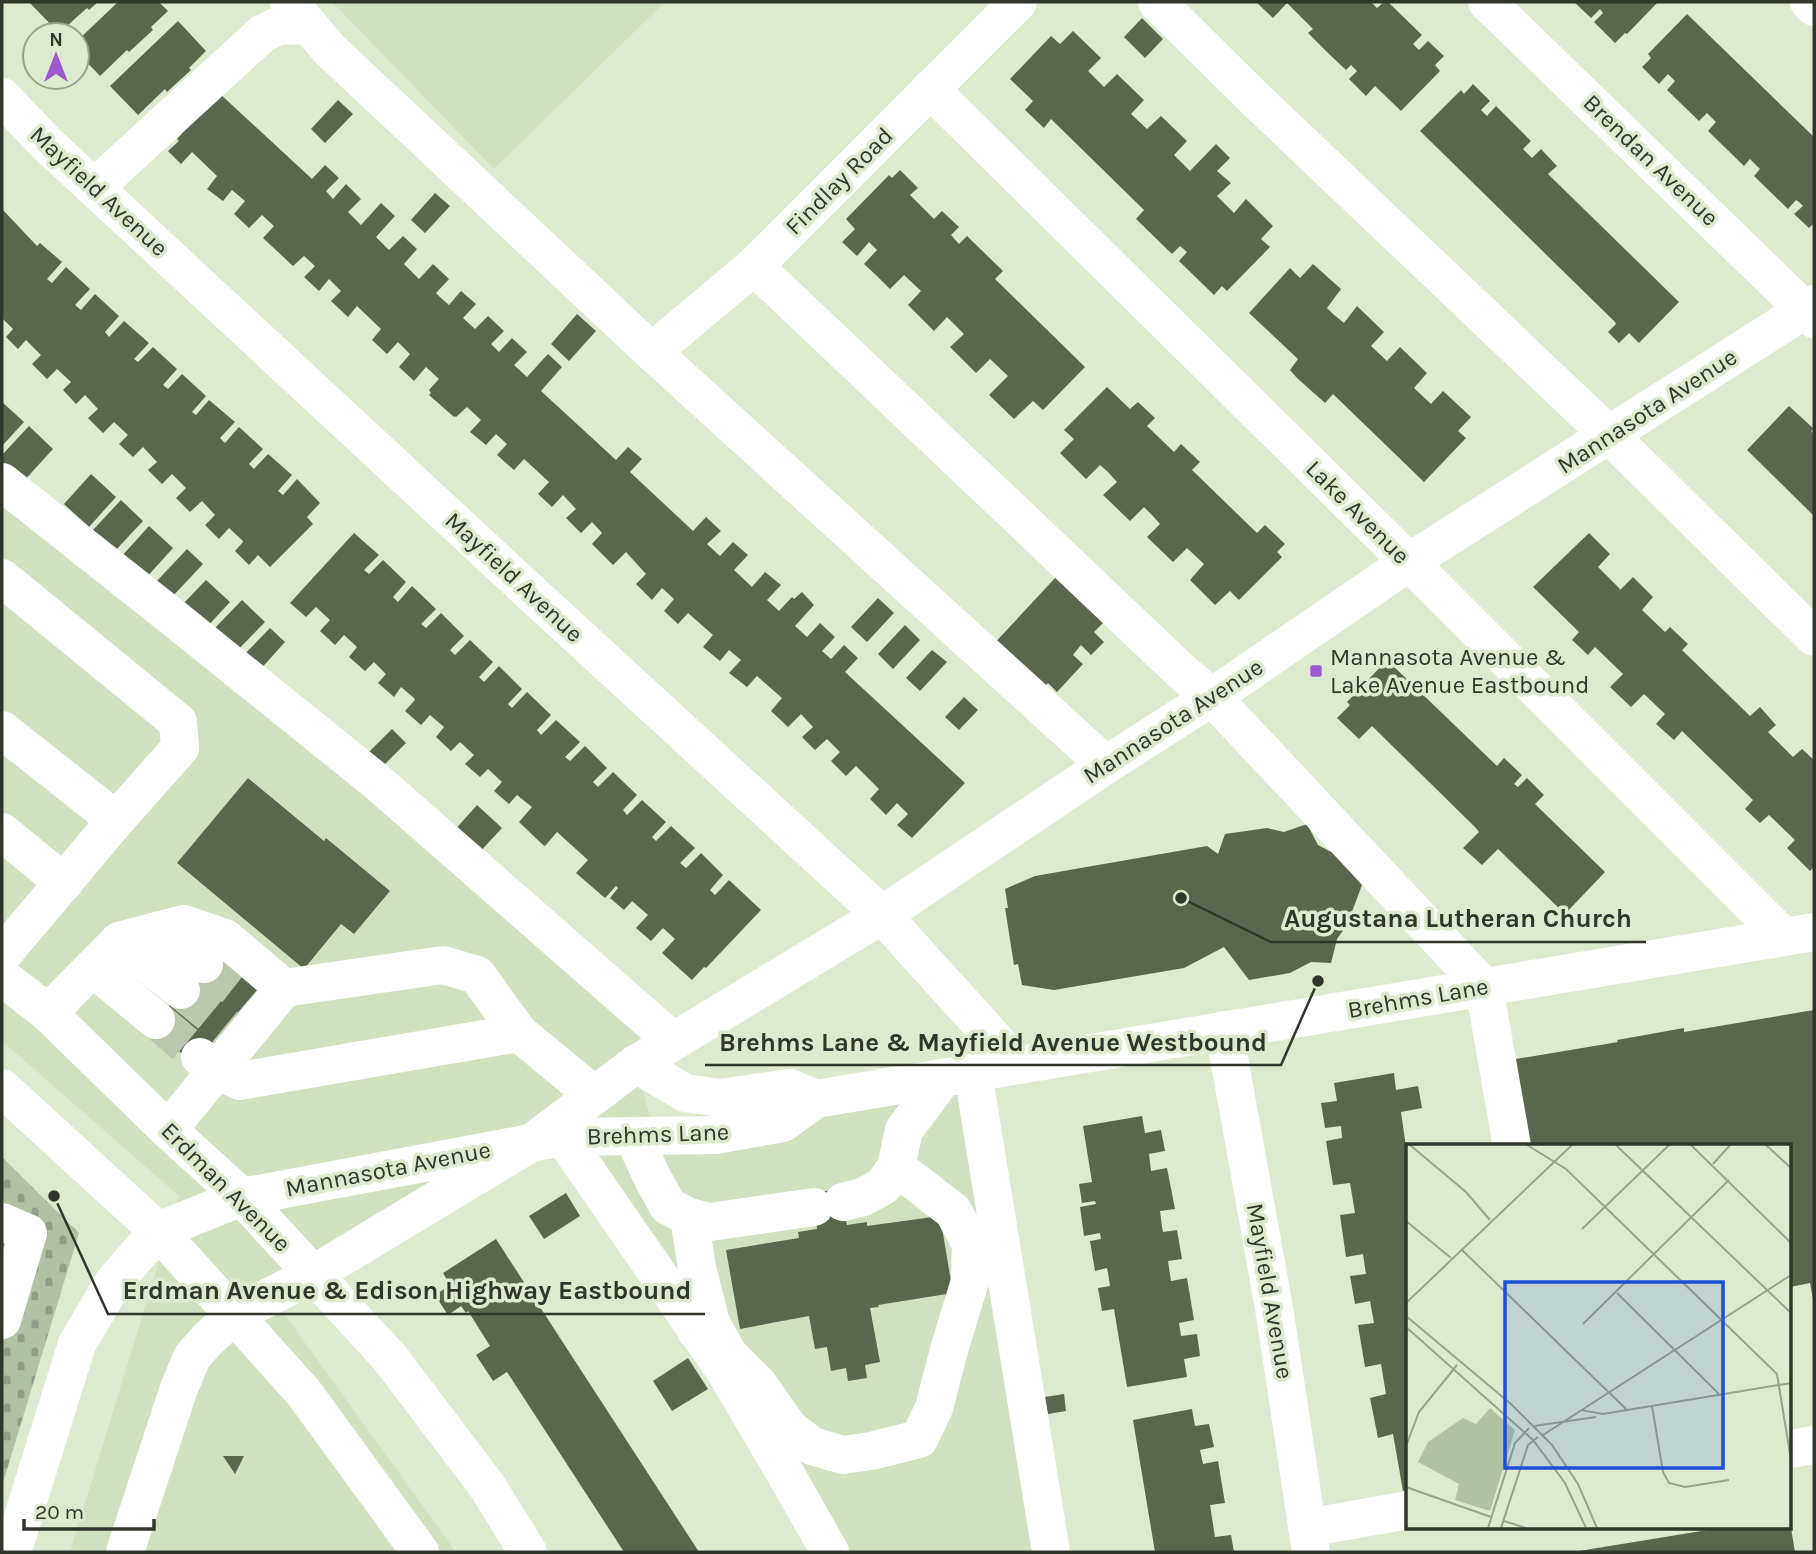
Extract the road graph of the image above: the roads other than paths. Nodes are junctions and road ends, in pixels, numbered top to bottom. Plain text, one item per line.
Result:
1 (1018, 2) edge
2 (1157, 2) edge
3 (1487, 2) edge
4 (1809, 2) edge
5 (1814, 7) edge
6 (299, 13) edge
7 (930, 89) junction
8 (2, 97) edge
9 (94, 188) junction
10 (754, 266) junction
11 (1811, 311) edge
12 (652, 352) junction
13 (1609, 435) junction
14 (2, 482) edge
15 (1409, 562) junction
16 (2, 578) edge
17 (1814, 637) edge
18 (1212, 697) junction
19 (2, 730) edge
20 (1106, 765) junction
21 (116, 820) junction
22 (2, 832) edge
23 (64, 883) junction
24 (882, 915) junction
25 (162, 930) junction
26 (1799, 934) edge
27 (120, 941) junction
28 (2, 955) edge
29 (93, 968) junction
30 (2, 977) edge
31 (1484, 987) junction
32 (48, 1013) junction
33 (254, 1013) junction
34 (156, 1020) tunnel mouth
35 (1224, 1030) junction
36 (519, 1033) junction
37 (673, 1041) junction
38 (209, 1064) junction
39 (636, 1064) junction
40 (1018, 1065) junction
41 (958, 1075) junction
42 (5, 1096) edge
43 (594, 1096) junction
44 (816, 1099) junction
45 (168, 1130) junction
46 (633, 1136) junction
47 (548, 1139) junction
48 (1512, 1144) edge
49 (896, 1167) junction
50 (242, 1197) junction
51 (689, 1217) junction
52 (2, 1222) edge
53 (158, 1231) junction
54 (985, 1241) junction
55 (312, 1275) junction
56 (234, 1315) junction
57 (2, 1320) edge
58 (703, 1327) junction
59 (1814, 1445) edge
60 (1792, 1449) edge
61 (1406, 1511) edge
62 (1309, 1540) edge
63 (12, 1552) edge
64 (125, 1552) edge
65 (420, 1552) edge
66 (528, 1552) edge
67 (830, 1552) edge
68 (1051, 1552) edge

1 - 7 street, Findlay Road
2 - 13 street
3 - 11 street, Brendan Avenue
4 - 5 street
6 - 9 street
6 - 12 street
7 - 10 street, Findlay Road
7 - 15 street, Lake Avenue
8 - 9 street, Mayfield Avenue
9 - 24 street, Mayfield Avenue
10 - 12 street, Findlay Road
10 - 18 street
11 - 13 street, Mannasota Avenue
12 - 20 street
13 - 15 street, Mannasota Avenue
13 - 17 street
14 - 37 street
15 - 18 street, Mannasota Avenue
15 - 26 street, Lake Avenue
16 - 21 street
18 - 20 street, Mannasota Avenue
18 - 31 street
19 - 21 street
20 - 24 street, Mannasota Avenue
21 - 23 street
22 - 23 street
23 - 28 street
24 - 37 street, Mannasota Avenue
24 - 40 street, Mayfield Avenue
25 - 27 street
25 - 27 street
25 - 33 street
26 - 31 street, Brehms Lane
27 - 29 street
29 - 32 street
29 - 34 street
30 - 32 street, Erdman Avenue
31 - 35 street, Brehms Lane
31 - 48 street
32 - 45 street, Erdman Avenue
33 - 36 street
33 - 38 street
35 - 40 street, Brehms Lane
35 - 62 street, Mayfield Avenue
36 - 38 street
36 - 43 street
37 - 39 street, Mannasota Avenue
38 - 45 street
39 - 43 street, Mannasota Avenue
39 - 44 street, Brehms Lane
40 - 41 street, Brehms Lane
41 - 44 street, Brehms Lane
41 - 49 street
41 - 54 street
42 - 53 street
43 - 47 street, Mannasota Avenue
44 - 46 street, Brehms Lane
45 - 50 street, Erdman Avenue
46 - 47 street, Brehms Lane
46 - 51 street
47 - 50 street, Mannasota Avenue
47 - 55 street, Mannasota Avenue
47 - 58 street
49 - 51 street
49 - 54 street
50 - 53 street, Mannasota Avenue
50 - 55 street, Erdman Avenue
51 - 58 street
52 - 57 street
53 - 56 street
53 - 63 street
54 - 58 street
54 - 68 street
55 - 56 street, Mannasota Avenue
55 - 66 street, Erdman Avenue
56 - 64 street, Mannasota Avenue
56 - 65 street
58 - 67 street
59 - 60 street
61 - 62 street

